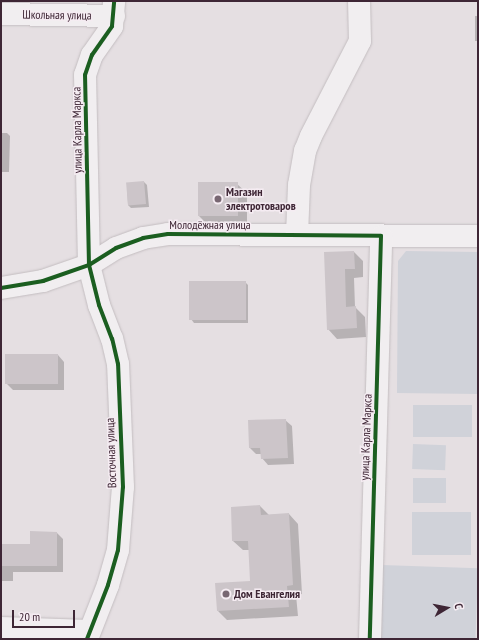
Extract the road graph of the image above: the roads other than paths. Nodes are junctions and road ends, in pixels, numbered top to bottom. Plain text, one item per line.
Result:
1 (359, 1) edge
2 (114, 9) edge
3 (1, 14) edge
4 (298, 235) junction
5 (382, 236) junction
6 (478, 236) edge
7 (89, 265) junction
8 (1, 288) edge
9 (1, 628) edge
10 (88, 635) edge
11 (370, 639) edge

1 - 4 street
2 - 3 street, Школьная улица
2 - 7 street, улица Карла Маркса
4 - 5 street, Молодёжная улица
4 - 7 street, Молодёжная улица
5 - 6 street, Молодёжная улица
5 - 11 street, улица Карла Маркса
7 - 8 street, Молодёжная улица
7 - 10 street, Восточная улица
9 - 10 street

